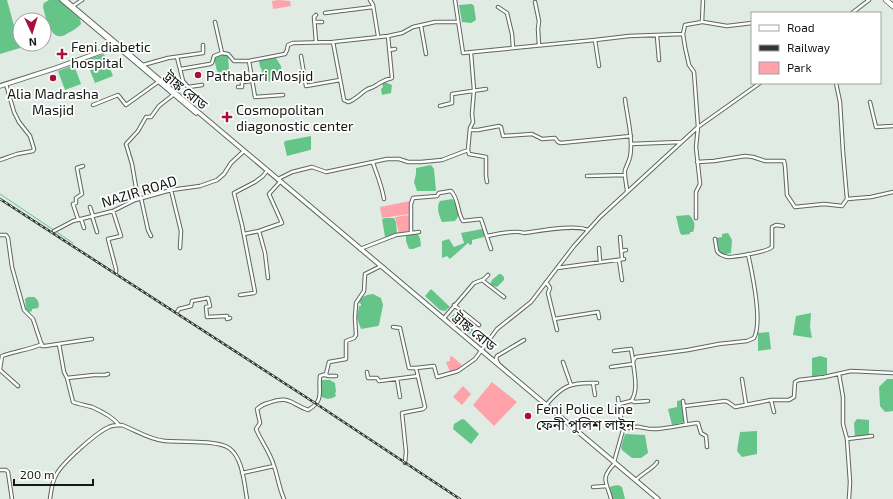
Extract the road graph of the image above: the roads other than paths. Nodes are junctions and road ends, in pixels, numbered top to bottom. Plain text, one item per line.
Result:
1 (62, 0) edge
2 (66, 0) edge
3 (82, 0) edge
4 (370, 0) edge
5 (455, 0) edge
6 (704, 0) edge
7 (868, 0) edge
8 (886, 0) edge
9 (535, 2) dead end
10 (73, 6) junction
11 (893, 6) edge
12 (373, 7) junction
13 (498, 7) dead end
14 (853, 12) edge
15 (325, 13) dead end
16 (316, 16) dead end
17 (215, 22) dead end
18 (315, 22) junction
19 (322, 22) dead end
20 (458, 22) junction
21 (703, 22) junction
22 (751, 23) edge
23 (421, 26) junction
24 (684, 34) junction
25 (378, 36) junction
26 (388, 36) junction
27 (657, 36) junction
28 (595, 40) junction
29 (316, 42) junction
30 (333, 42) junction
31 (203, 45) dead end
32 (539, 45) junction
33 (118, 46) junction
34 (395, 48) dead end
35 (513, 48) junction
36 (389, 50) junction
37 (222, 53) junction
38 (471, 53) junction
39 (426, 54) dead end
40 (301, 56) dead end
41 (177, 57) junction
42 (659, 60) dead end
43 (248, 61) junction
44 (143, 66) junction
45 (599, 66) dead end
46 (181, 69) junction
47 (340, 80) junction
48 (183, 81) junction
49 (252, 81) junction
50 (158, 82) junction
51 (6, 84) junction
52 (759, 84) edge
53 (836, 84) edge
54 (202, 85) dead end
55 (0, 86) edge
56 (167, 86) junction
57 (238, 87) dead end
58 (486, 88) dead end
59 (474, 90) junction
60 (173, 95) junction
61 (284, 95) dead end
62 (624, 99) dead end
63 (870, 102) dead end
64 (93, 105) dead end
65 (440, 106) dead end
66 (893, 126) edge
67 (698, 127) junction
68 (470, 130) junction
69 (631, 136) junction
70 (681, 142) junction
71 (631, 144) junction
72 (468, 150) junction
73 (243, 151) junction
74 (0, 160) edge
75 (697, 162) junction
76 (373, 163) junction
77 (83, 166) dead end
78 (266, 172) junction
79 (625, 175) junction
80 (587, 176) dead end
81 (278, 180) junction
82 (487, 182) dead end
83 (170, 190) junction
84 (627, 192) junction
85 (893, 192) edge
86 (140, 198) junction
87 (384, 199) dead end
88 (847, 199) junction
89 (90, 207) dead end
90 (113, 211) junction
91 (92, 216) junction
92 (696, 218) dead end
93 (78, 219) junction
94 (783, 226) dead end
95 (84, 228) dead end
96 (588, 230) junction
97 (54, 231) dead end
98 (259, 231) junction
99 (98, 232) dead end
100 (411, 232) junction
101 (419, 232) dead end
102 (244, 234) junction
103 (0, 236) edge
104 (151, 236) dead end
105 (487, 236) junction
106 (620, 237) dead end
107 (715, 239) dead end
108 (180, 248) dead end
109 (599, 248) dead end
110 (360, 249) junction
111 (491, 249) dead end
112 (626, 250) dead end
113 (621, 251) junction
114 (748, 254) junction
115 (621, 259) junction
116 (600, 262) junction
117 (381, 266) junction
118 (557, 268) junction
119 (116, 272) dead end
120 (488, 275) dead end
121 (268, 278) dead end
122 (483, 280) junction
123 (622, 280) dead end
124 (546, 282) junction
125 (240, 295) dead end
126 (504, 298) dead end
127 (454, 305) junction
128 (177, 312) dead end
129 (230, 318) dead end
130 (599, 318) dead end
131 (443, 319) junction
132 (554, 319) junction
133 (479, 325) dead end
134 (393, 327) dead end
135 (557, 330) dead end
136 (92, 339) dead end
137 (524, 340) dead end
138 (42, 344) junction
139 (59, 344) junction
140 (614, 350) dead end
141 (482, 351) junction
142 (563, 362) dead end
143 (633, 363) junction
144 (498, 365) junction
145 (611, 367) dead end
146 (416, 368) junction
147 (0, 370) edge
148 (366, 372) dead end
149 (893, 373) edge
150 (108, 374) dead end
151 (839, 374) junction
152 (324, 375) junction
153 (336, 376) dead end
154 (418, 376) junction
155 (67, 378) junction
156 (397, 379) junction
157 (742, 379) dead end
158 (593, 383) junction
159 (597, 383) dead end
160 (570, 385) junction
161 (18, 386) dead end
162 (595, 396) dead end
163 (400, 397) dead end
164 (618, 398) dead end
165 (632, 400) junction
166 (771, 400) junction
167 (648, 401) dead end
168 (683, 401) dead end
169 (619, 404) junction
170 (746, 404) junction
171 (546, 405) junction
172 (684, 406) junction
173 (774, 412) dead end
174 (686, 424) junction
175 (120, 425) junction
176 (623, 430) junction
177 (872, 436) dead end
178 (847, 439) junction
179 (706, 447) dead end
180 (615, 462) junction
181 (657, 462) dead end
182 (405, 463) dead end
183 (274, 466) junction
184 (0, 470) edge
185 (242, 473) junction
186 (636, 480) junction
187 (607, 486) junction
188 (593, 487) dead end
189 (12, 499) edge
190 (50, 499) edge
191 (247, 499) edge
192 (284, 499) edge
193 (611, 499) edge
194 (658, 499) edge
195 (849, 499) edge

1 - 33 main road, ট্রাঙ্ক রোড
2 - 10 main road, ট্রাঙ্ক রোড
3 - 10 street
4 - 12 street
5 - 20 street
6 - 21 street
7 - 14 street
8 - 11 highway
9 - 32 street
10 - 33 main road, ট্রাঙ্ক রোড
12 - 15 street
12 - 25 street
13 - 35 street
16 - 18 street
17 - 37 street
18 - 19 street
18 - 29 street
20 - 23 street
20 - 38 street
21 - 22 street
21 - 24 street
23 - 26 street
23 - 39 street
24 - 27 street
24 - 67 street
25 - 26 street
25 - 30 street
26 - 36 street
27 - 28 street
27 - 42 street
28 - 32 street
28 - 45 street
29 - 30 street
29 - 43 street
30 - 47 street
31 - 41 street
32 - 35 street
33 - 44 main road, ট্রাঙ্ক রোড
33 - 50 main road, ট্রাঙ্ক রোড
33 - 51 main road
34 - 36 street
35 - 38 street
36 - 47 street
37 - 43 street
37 - 46 street
38 - 59 street
40 - 47 street
41 - 44 street
41 - 46 street
43 - 49 street
44 - 56 main road, ট্রাঙ্ক রোড
46 - 48 street
48 - 54 street
48 - 56 street
49 - 57 street
49 - 61 street
50 - 60 main road, ট্রাঙ্ক রোড
50 - 64 street
51 - 55 main road
51 - 74 street
52 - 67 street
53 - 88 street
56 - 73 main road, ট্রাঙ্ক রোড
58 - 59 street
59 - 65 street
59 - 68 street
60 - 73 main road, ট্রাঙ্ক রোড
60 - 86 street
62 - 69 street
63 - 66 street
67 - 70 street
67 - 75 street
68 - 69 street
68 - 72 street
69 - 71 street
70 - 71 street
70 - 84 street
71 - 79 street
72 - 76 street
72 - 82 street
73 - 78 main road, ট্রাঙ্ক রোড
73 - 81 main road, ট্রাঙ্ক রোড
73 - 83 street, NAZIR ROAD
75 - 88 street
75 - 92 street
76 - 81 street
76 - 87 street
77 - 93 street
78 - 81 main road, ট্রাঙ্ক রোড
78 - 102 street
79 - 80 street
79 - 84 street
81 - 98 street
81 - 110 main road, ট্রাঙ্ক রোড
83 - 86 street, NAZIR ROAD
83 - 108 street
84 - 96 street
85 - 88 street
86 - 90 street, NAZIR ROAD
86 - 104 street
89 - 91 street
90 - 91 street, NAZIR ROAD
90 - 119 street
91 - 93 street, NAZIR ROAD
91 - 99 street
93 - 95 street
93 - 97 street, NAZIR ROAD
94 - 114 street
96 - 105 street
96 - 118 street
98 - 102 street
98 - 121 street
100 - 101 street
100 - 105 street
100 - 110 street
102 - 125 street
103 - 138 street
105 - 111 street
106 - 113 street
107 - 114 street
109 - 116 street
110 - 117 main road, ট্রাঙ্ক রোড
112 - 113 street
113 - 115 street
114 - 143 street
115 - 116 street
115 - 123 street
116 - 118 street
117 - 131 main road, ট্রাঙ্ক রোড
117 - 152 street
118 - 124 street
120 - 122 street
122 - 126 street
122 - 127 street
124 - 132 street
124 - 141 street
127 - 131 street
127 - 133 street
128 - 129 street
130 - 132 street
131 - 141 main road, ট্রাঙ্ক রোড
132 - 135 street
134 - 146 street
136 - 139 street
137 - 144 street
138 - 139 street
138 - 147 street
139 - 155 street
140 - 143 street
141 - 144 main road, ট্রাঙ্ক রোড
141 - 146 street
142 - 160 street
143 - 145 street
143 - 165 street
144 - 171 main road, ট্রাঙ্ক রোড
146 - 154 street
147 - 161 street
148 - 156 street
149 - 151 street
150 - 155 street
151 - 166 street
151 - 178 street
152 - 153 street
152 - 183 street
154 - 156 street
154 - 182 street
155 - 175 street
156 - 163 street
157 - 170 street
158 - 159 street
158 - 160 street
158 - 162 street
160 - 171 street
164 - 169 street
165 - 167 street
165 - 169 street
166 - 170 street
166 - 173 street
168 - 172 street
169 - 176 street
170 - 172 street
171 - 180 main road, ট্রাঙ্ক রোড
172 - 174 street
174 - 176 street
174 - 179 street
175 - 185 street
175 - 190 street
176 - 180 street
177 - 178 street
178 - 195 street
180 - 186 main road, ট্রাঙ্ক রোড
180 - 187 street
181 - 186 street
183 - 185 street
183 - 192 street
184 - 189 street
185 - 191 street
186 - 194 main road, ট্রাঙ্ক রোড
187 - 188 street
187 - 193 street

